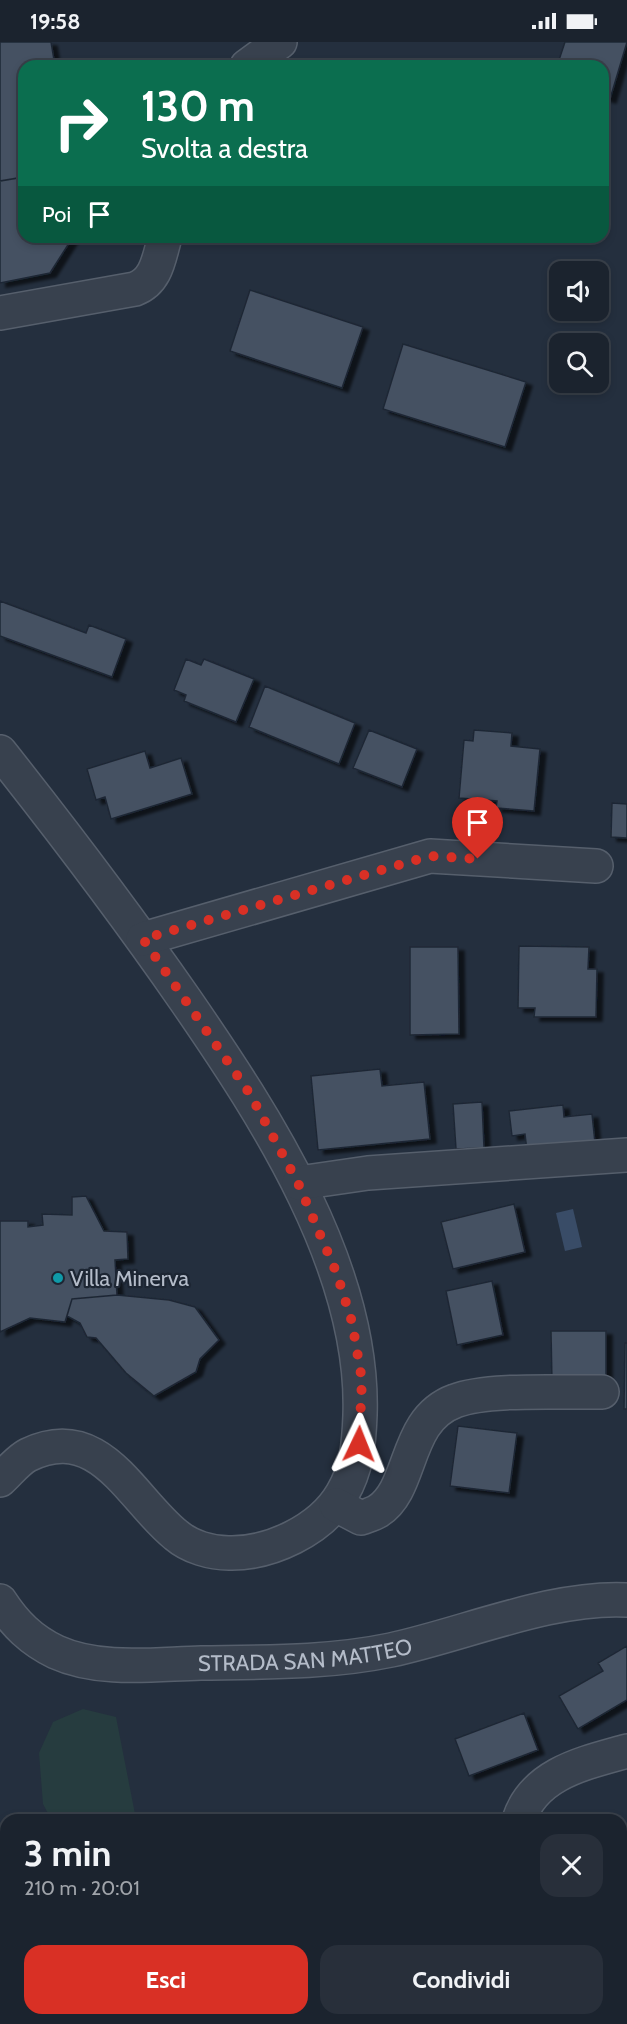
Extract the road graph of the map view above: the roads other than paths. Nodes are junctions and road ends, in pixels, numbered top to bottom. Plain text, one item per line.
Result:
1 (279, 42) edge
2 (255, 60) edge
3 (163, 243) edge
4 (0, 313) edge
5 (0, 753) edge
6 (596, 866) dead end
7 (143, 939) junction
8 (627, 1155) edge
9 (298, 1183) junction
10 (602, 1392) dead end
11 (0, 1480) edge
12 (336, 1504) junction
13 (627, 1600) edge
14 (0, 1601) edge
15 (627, 1751) edge
16 (521, 1814) edge

1 - 2 street
3 - 4 street
5 - 7 street
6 - 7 street
7 - 9 street
8 - 9 street
9 - 12 street
10 - 12 street
11 - 12 street
13 - 14 street, STRADA SAN MATTEO
15 - 16 street

